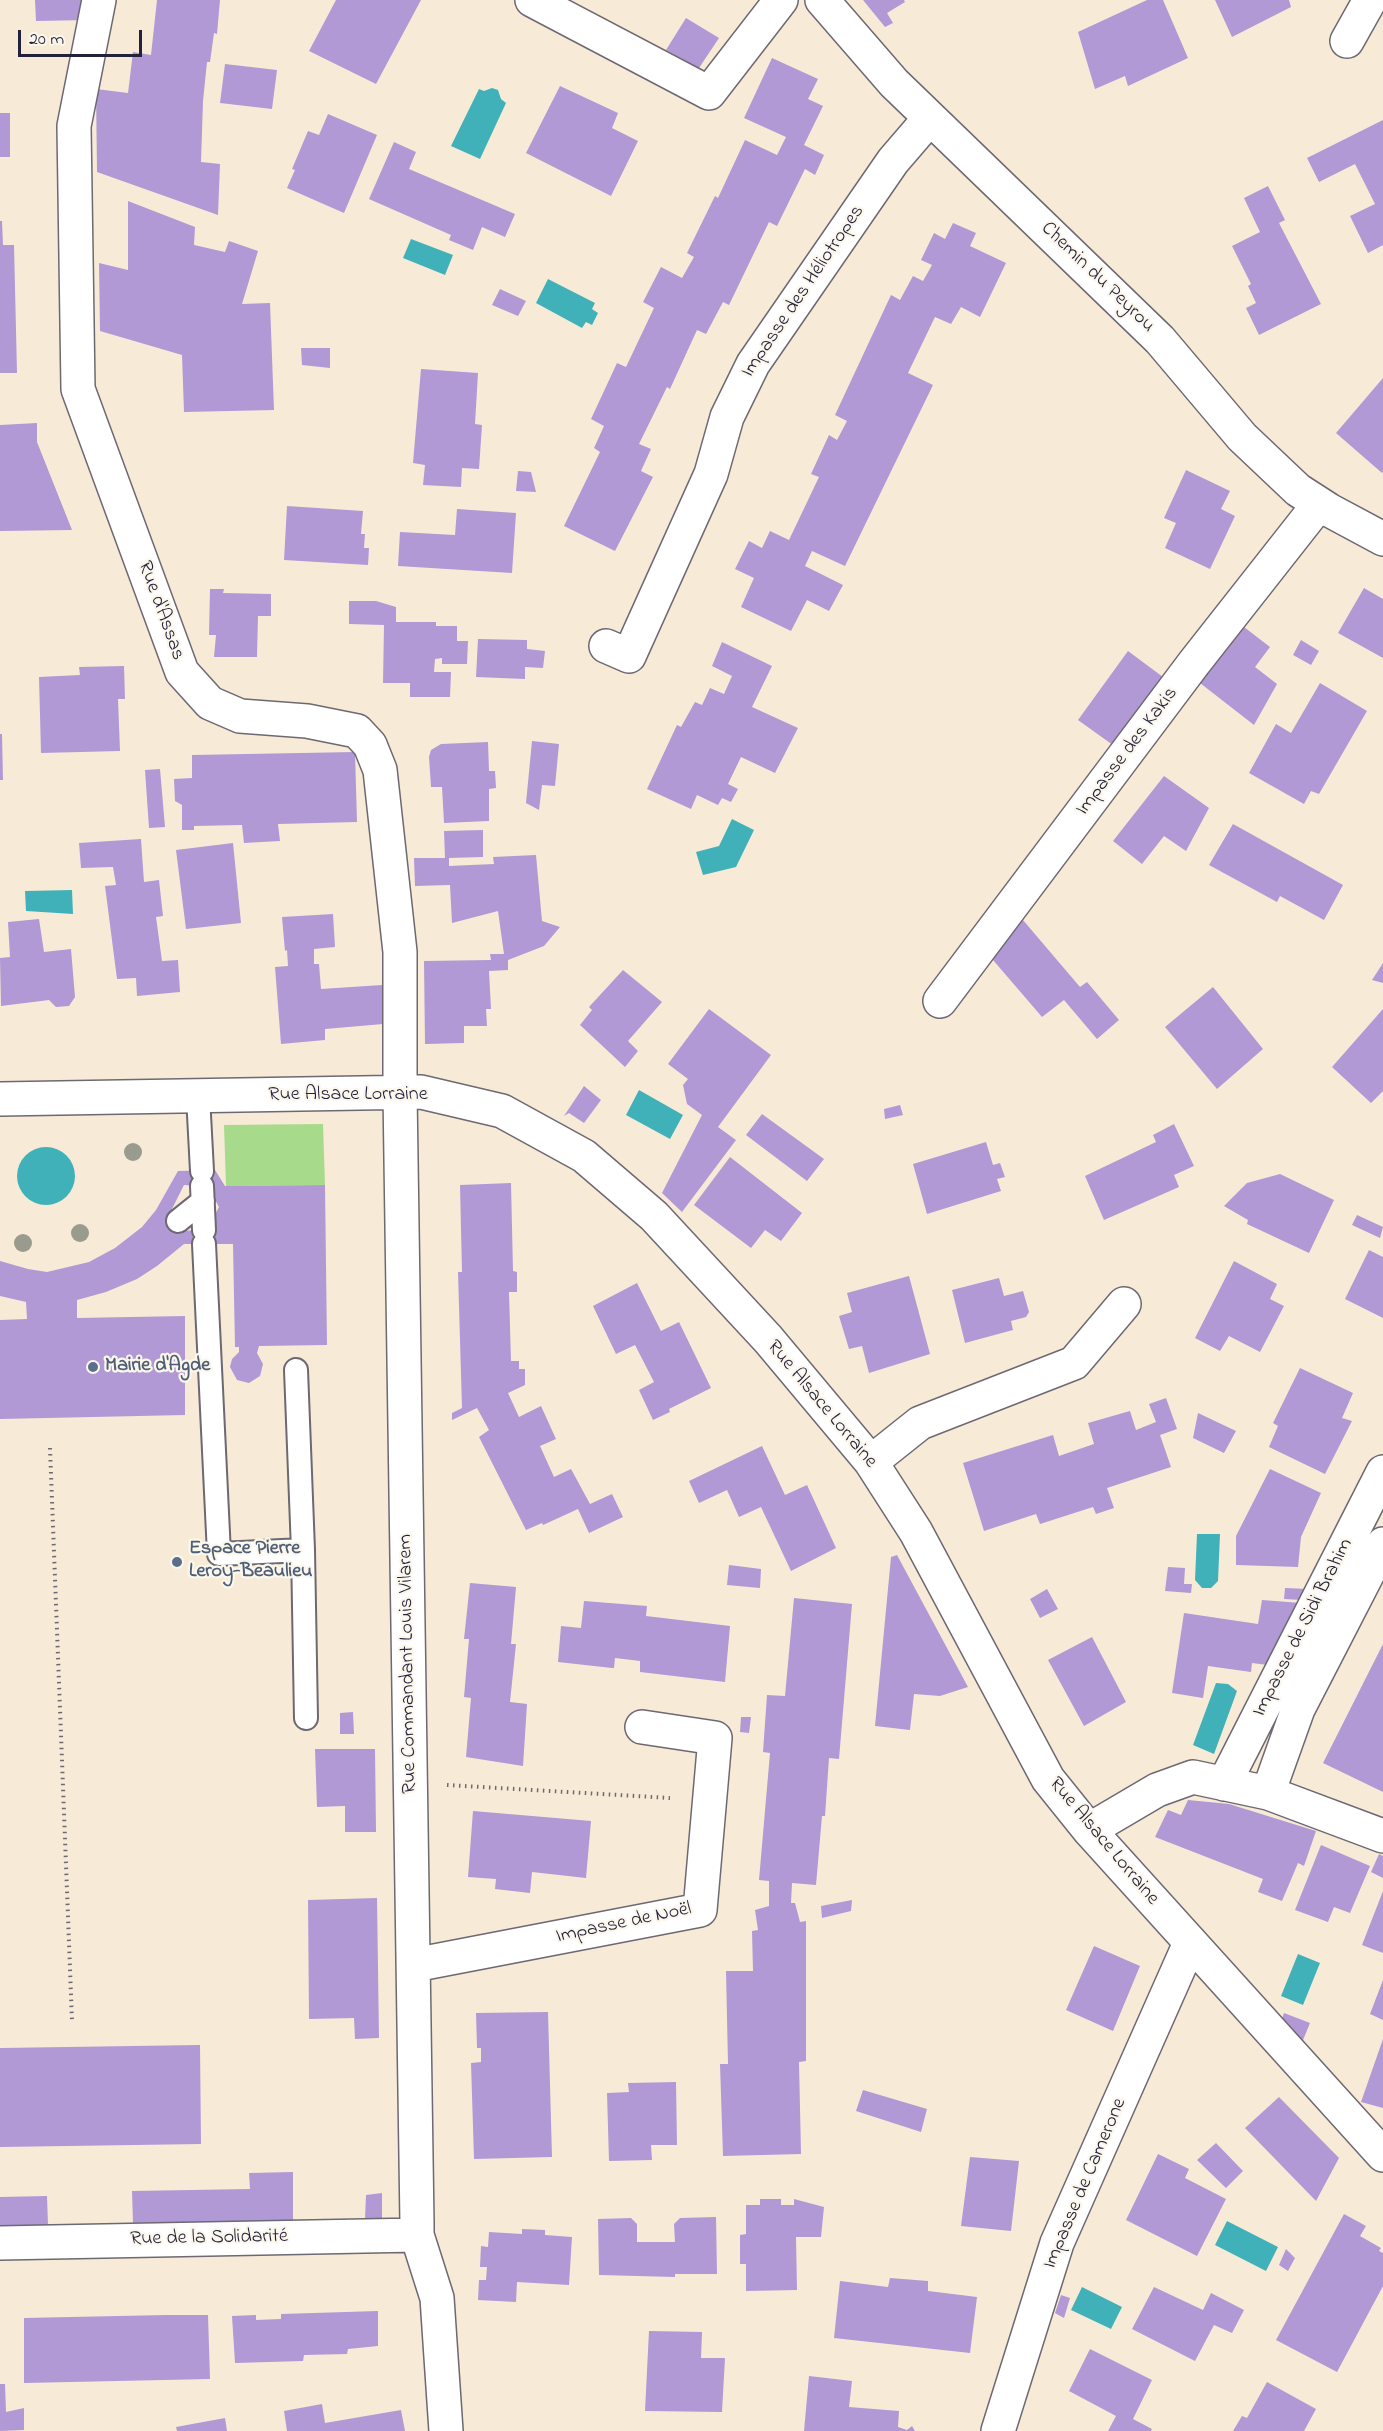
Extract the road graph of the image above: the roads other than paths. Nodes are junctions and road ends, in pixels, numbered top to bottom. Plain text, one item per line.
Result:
1 (99, 0) edge
2 (532, 0) edge
3 (782, 0) edge
4 (822, 0) edge
5 (1370, 0) edge
6 (1347, 40) dead end
7 (930, 118) junction
8 (1319, 504) junction
9 (1383, 538) edge
10 (606, 646) dead end
11 (940, 1001) dead end
12 (400, 1093) junction
13 (198, 1096) junction
14 (0, 1099) edge
15 (202, 1186) junction
16 (178, 1221) dead end
17 (1124, 1304) dead end
18 (296, 1370) dead end
19 (871, 1462) junction
20 (1383, 1472) edge
21 (1383, 1544) edge
22 (303, 1550) junction
23 (306, 1718) dead end
24 (642, 1727) dead end
25 (1224, 1784) junction
26 (1268, 1793) junction
27 (1089, 1830) junction
28 (1383, 1836) edge
29 (1190, 1943) junction
30 (414, 1965) junction
31 (1383, 2155) edge
32 (417, 2235) junction
33 (0, 2243) edge
34 (446, 2431) edge
35 (998, 2431) edge

1 - 12 street, Rue d'Assas
2 - 3 street
4 - 7 street, Chemin du Peyrou
5 - 6 street
7 - 8 street, Chemin du Peyrou
7 - 10 street, Impasse des Héliotropes
8 - 9 street, Chemin du Peyrou
8 - 11 street, Impasse des Kakis
12 - 13 street, Rue Alsace Lorraine
12 - 19 street, Rue Alsace Lorraine
12 - 30 street, Rue Commandant Louis Vilarem
13 - 14 street, Rue Alsace Lorraine
13 - 15 lane
15 - 16 lane
15 - 22 lane
17 - 19 street
18 - 22 lane
19 - 27 street, Rue Alsace Lorraine
20 - 25 street, Impasse de Sidi Brahim
21 - 26 street
22 - 23 lane
24 - 30 street, Impasse de Noël
25 - 26 street
25 - 27 street
26 - 28 street
27 - 29 street, Rue Alsace Lorraine
29 - 31 street, Rue Alsace Lorraine
29 - 35 street, Impasse de Camerone
30 - 32 street, Rue Commandant Louis Vilarem
32 - 33 street, Rue de la Solidarité
32 - 34 street, Rue Commandant Louis Vilarem

